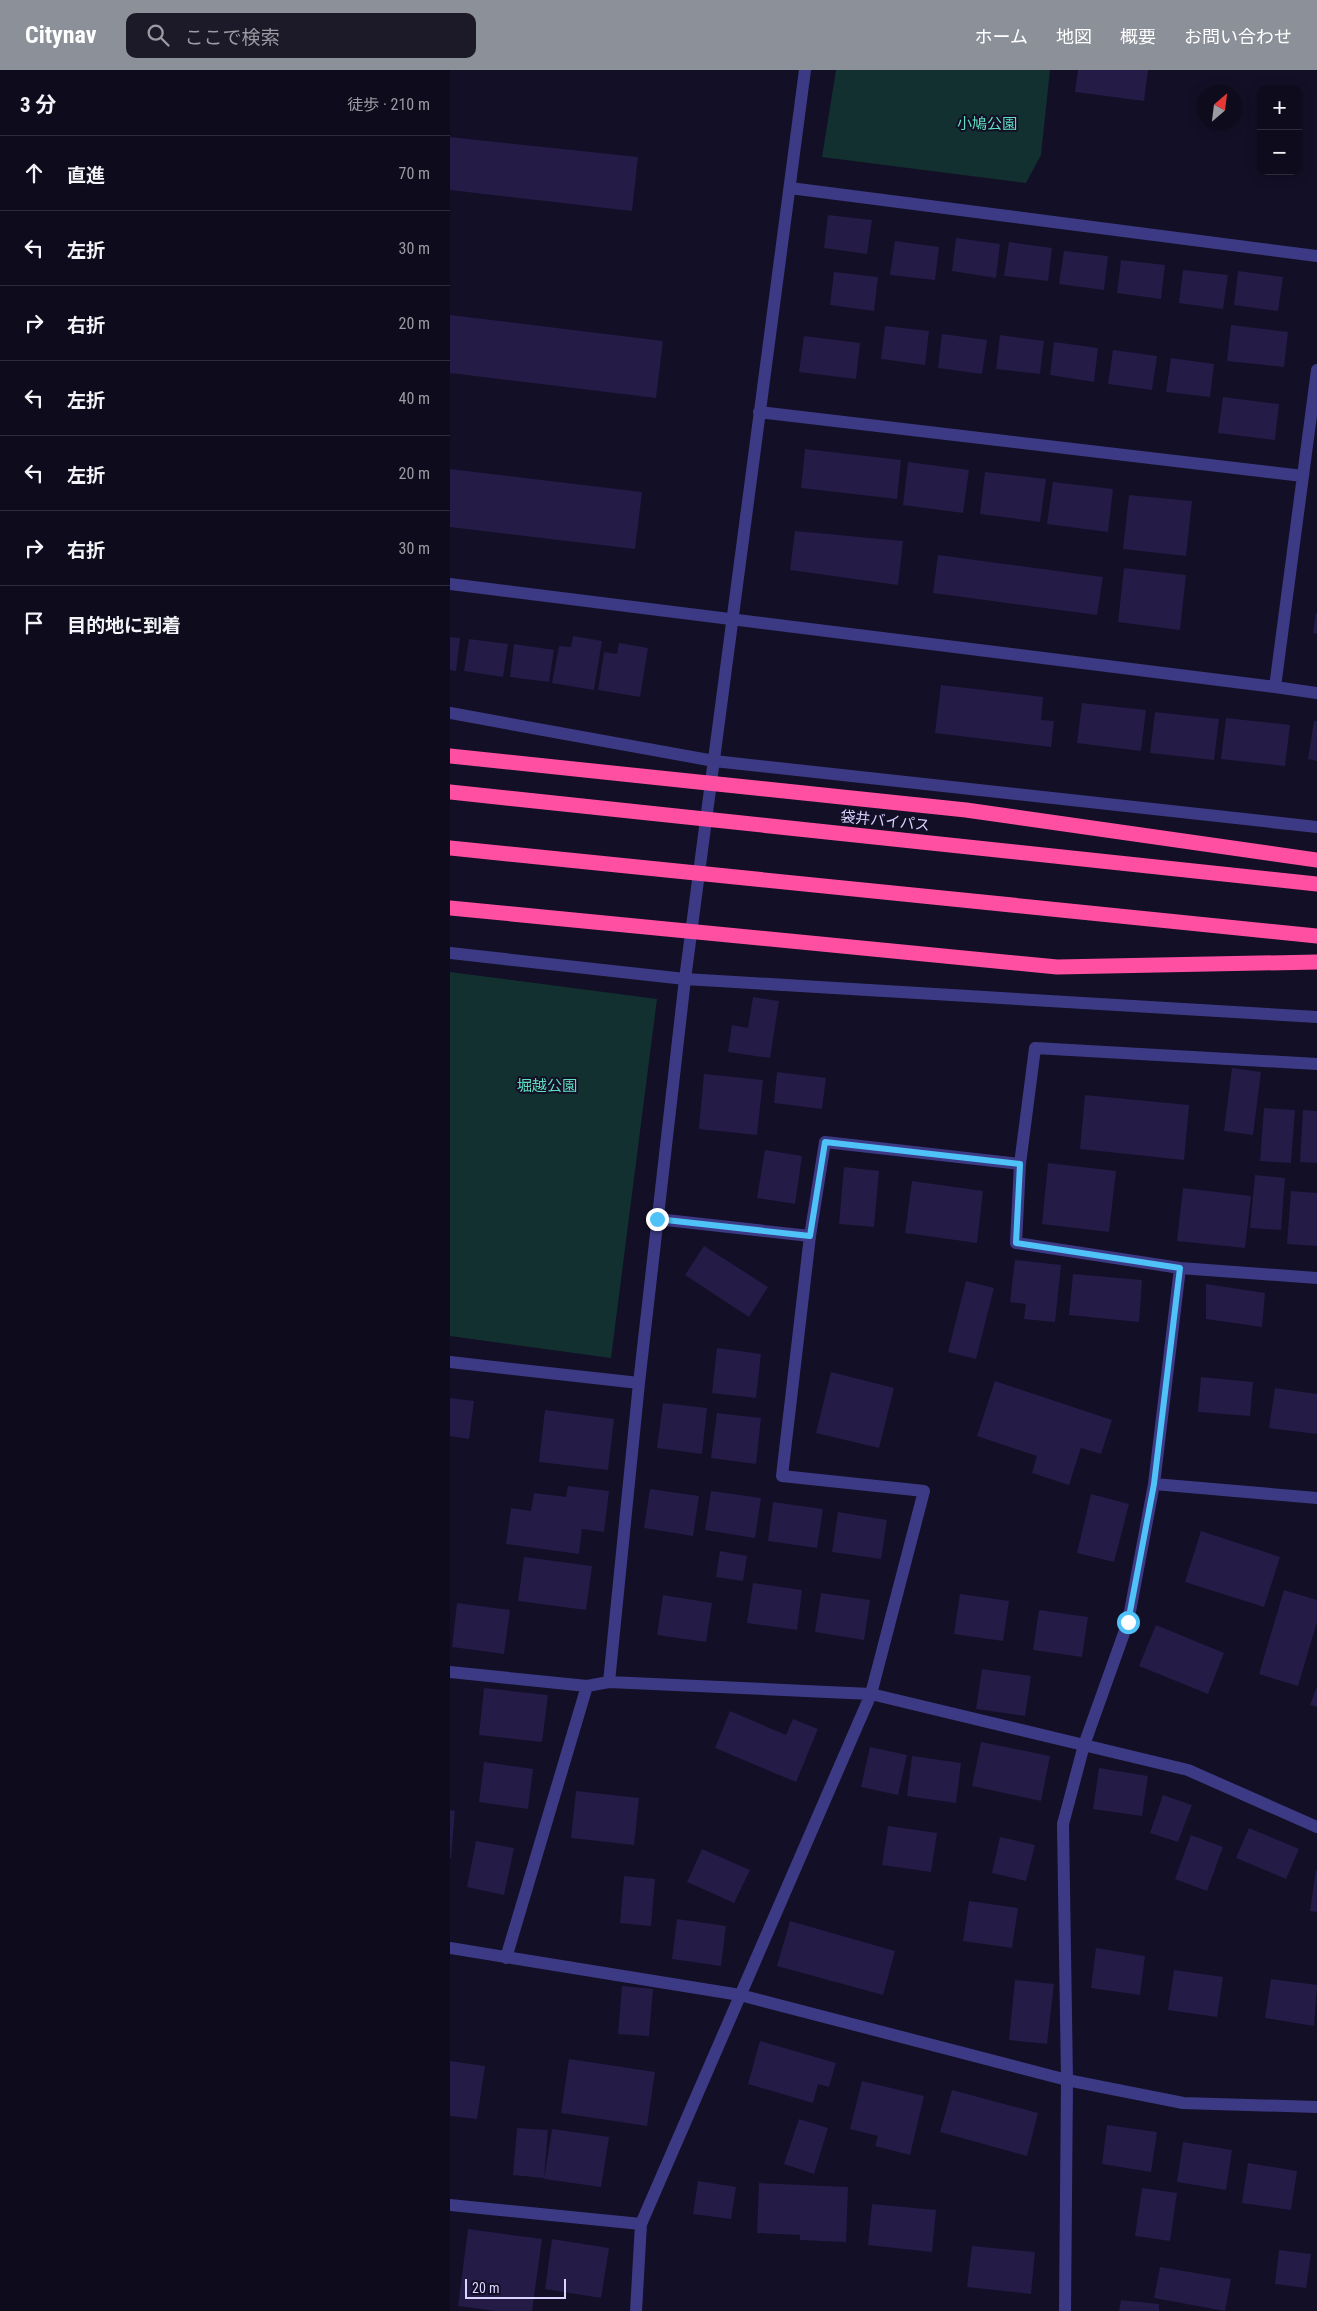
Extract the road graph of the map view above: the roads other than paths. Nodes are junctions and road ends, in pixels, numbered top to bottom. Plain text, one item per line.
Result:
1 (805, 70) edge
2 (790, 188) junction
3 (1317, 256) edge
4 (1317, 370) edge
5 (759, 412) junction
6 (1303, 476) junction
7 (450, 584) edge
8 (731, 618) junction
9 (1275, 687) junction
10 (1317, 693) edge
11 (450, 713) edge
12 (450, 756) edge
13 (714, 761) junction
14 (450, 792) edge
15 (1317, 827) edge
16 (450, 848) edge
17 (1317, 860) edge
18 (1317, 884) edge
19 (450, 908) edge
20 (1317, 936) edge
21 (450, 953) edge
22 (1317, 962) edge
23 (685, 979) junction
24 (1317, 1017) edge
25 (1317, 1064) edge
26 (1020, 1164) junction
27 (657, 1219) junction
28 (810, 1236) junction
29 (1180, 1268) junction
30 (1317, 1278) edge
31 (450, 1362) edge
32 (639, 1383) junction
33 (1154, 1484) junction
34 (1317, 1498) edge
35 (450, 1672) edge
36 (609, 1682) junction
37 (587, 1686) junction
38 (871, 1694) junction
39 (1084, 1745) junction
40 (1317, 1827) edge
41 (450, 1948) edge
42 (506, 1958) junction
43 (740, 1995) junction
44 (1067, 2080) junction
45 (1317, 2107) edge
46 (450, 2205) edge
47 (641, 2224) junction
48 (636, 2311) edge
49 (1066, 2311) edge

1 - 2 street
2 - 3 street
2 - 5 street
4 - 6 street
5 - 6 street
5 - 8 street
6 - 9 street
7 - 8 street
8 - 9 street
8 - 13 street
9 - 10 street
11 - 13 street
12 - 17 highway, bridge
13 - 15 street
13 - 23 street
14 - 18 highway, 袋井バイパス, bridge
16 - 20 highway, bridge
19 - 22 highway, bridge
21 - 23 street
23 - 24 street
23 - 27 street
25 - 26 street
26 - 28 street
26 - 29 street
27 - 28 street
27 - 32 street
28 - 38 street
29 - 30 street
29 - 33 street
31 - 32 street
32 - 36 street
33 - 34 street
33 - 39 street
35 - 37 street
36 - 37 street
36 - 38 street
37 - 42 street
38 - 39 street
38 - 43 street
39 - 40 street
39 - 44 street
41 - 42 street
42 - 43 street
43 - 44 street
43 - 47 street
44 - 45 street
44 - 49 street
46 - 47 street
47 - 48 street

